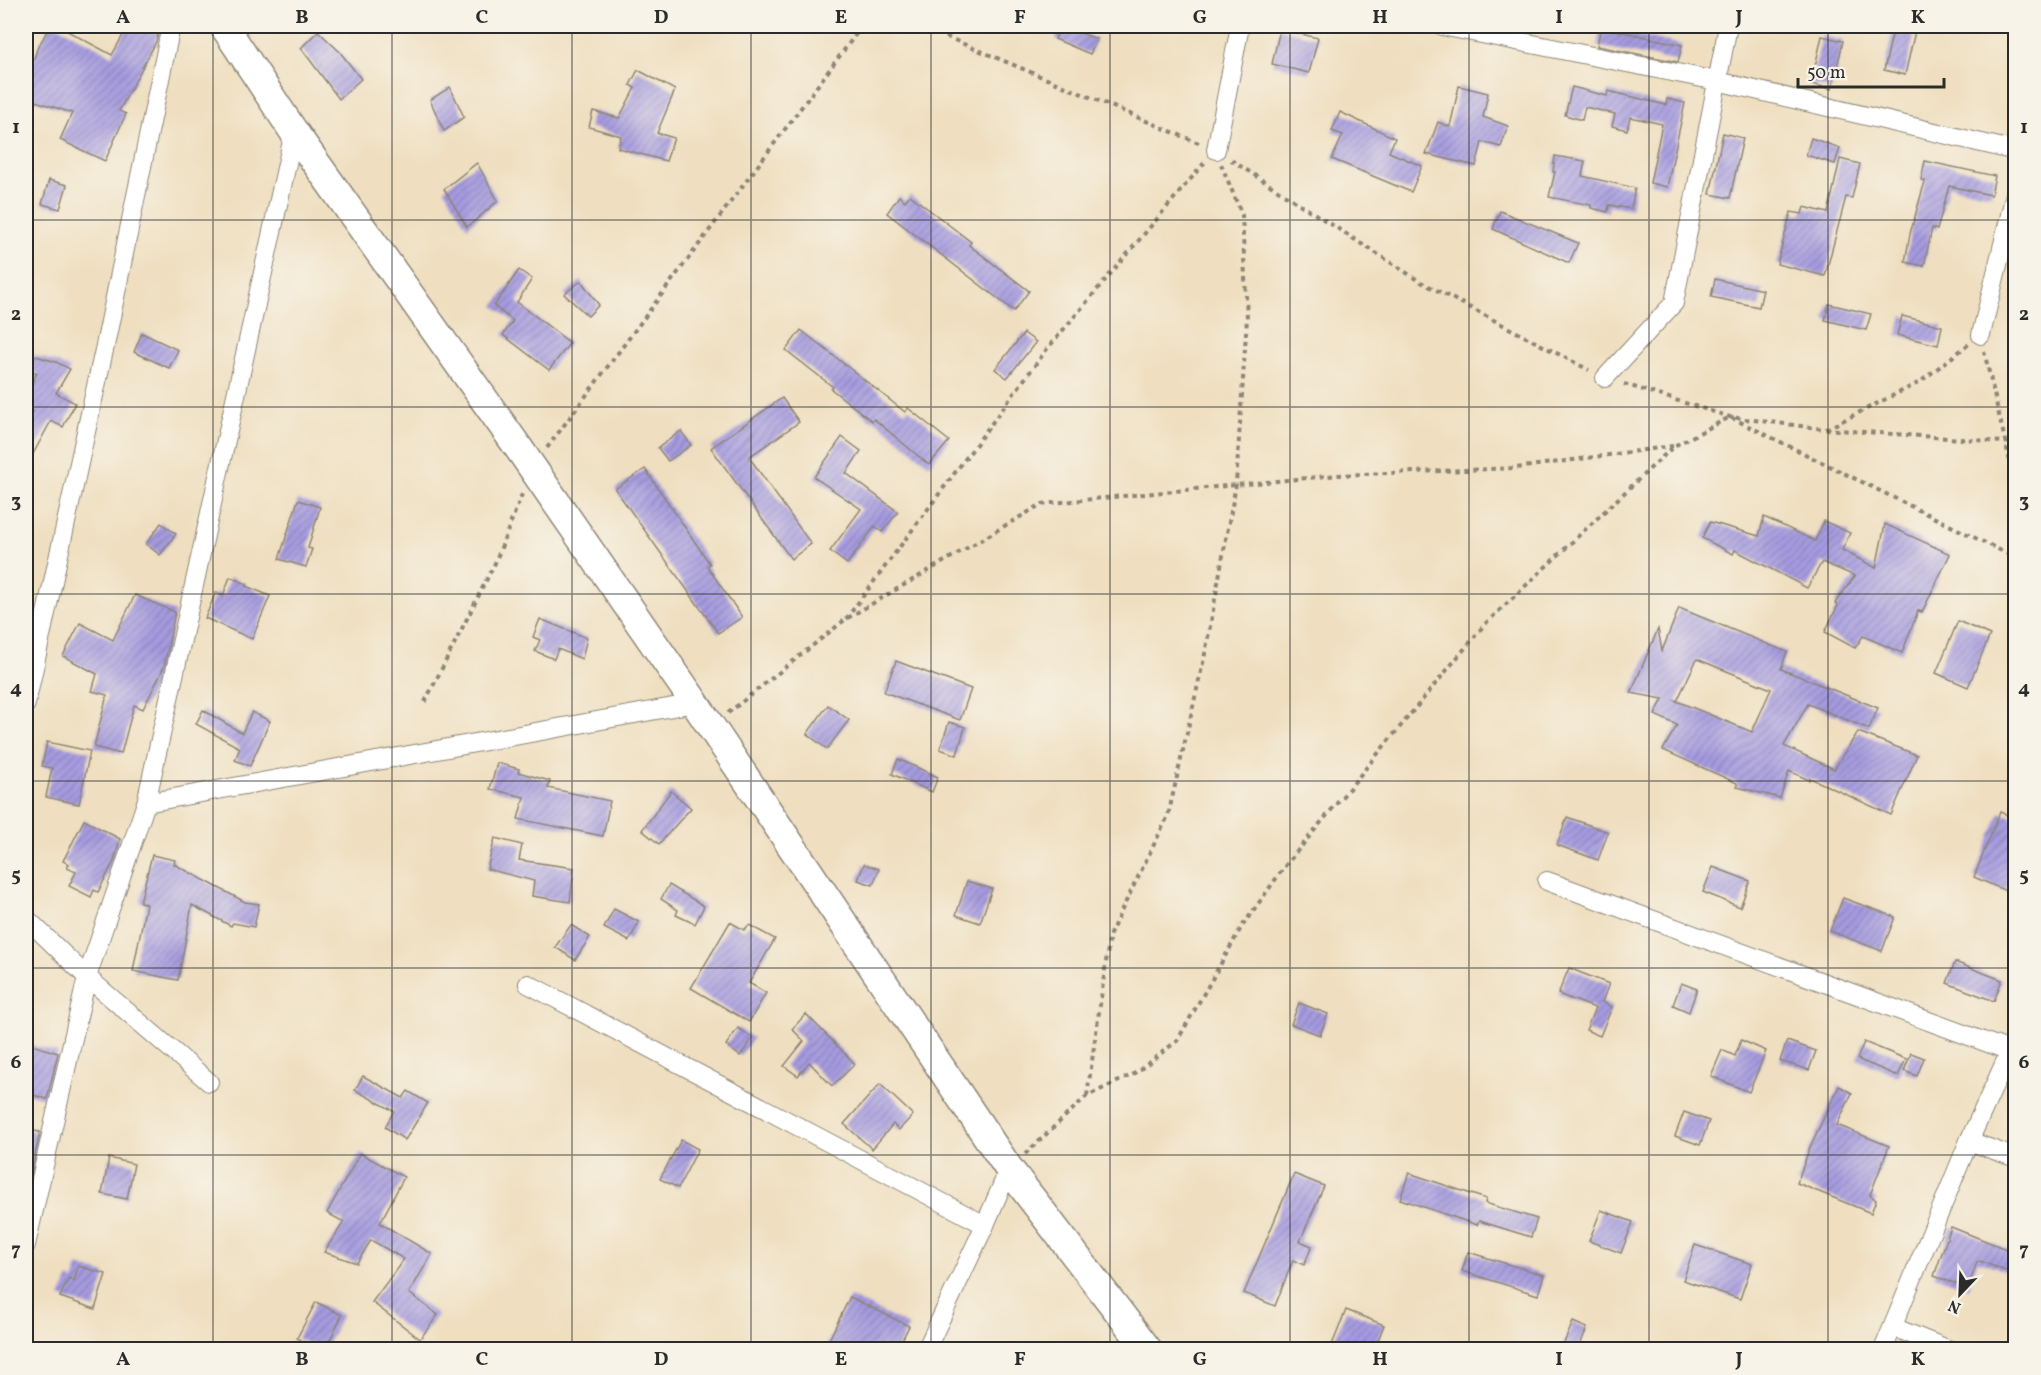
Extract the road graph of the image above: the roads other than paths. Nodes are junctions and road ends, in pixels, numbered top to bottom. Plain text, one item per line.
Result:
1 (171, 26) edge
2 (224, 26) edge
3 (1240, 26) edge
4 (1442, 26) edge
5 (1728, 26) edge
6 (1717, 81) junction
7 (294, 132) junction
8 (1216, 150) road end
9 (2016, 151) edge
10 (2016, 190) edge
11 (1981, 335) road end
12 (1605, 378) road end
13 (695, 703) junction
14 (26, 704) edge
15 (146, 803) junction
16 (1547, 881) dead end
17 (26, 918) edge
18 (87, 978) junction
19 (528, 984) dead end
20 (2013, 1045) edge
21 (208, 1082) dead end
22 (1969, 1141) junction
23 (2016, 1158) edge
24 (1009, 1169) junction
25 (985, 1225) junction
26 (26, 1245) edge
27 (1893, 1327) junction
28 (926, 1350) edge
29 (1149, 1350) edge
30 (1883, 1350) edge
31 (1950, 1350) edge

1 - 14 street
2 - 7 main road
3 - 8 street
4 - 6 street
5 - 6 street
6 - 9 street
6 - 12 street
7 - 13 main road
7 - 15 street
10 - 11 street
13 - 15 street
13 - 24 main road
15 - 18 street
16 - 20 street
17 - 18 street
18 - 21 street
18 - 26 street
19 - 25 street
20 - 22 street
22 - 23 street
22 - 27 street
24 - 25 street
24 - 29 main road
25 - 28 street
27 - 30 street
27 - 31 street

